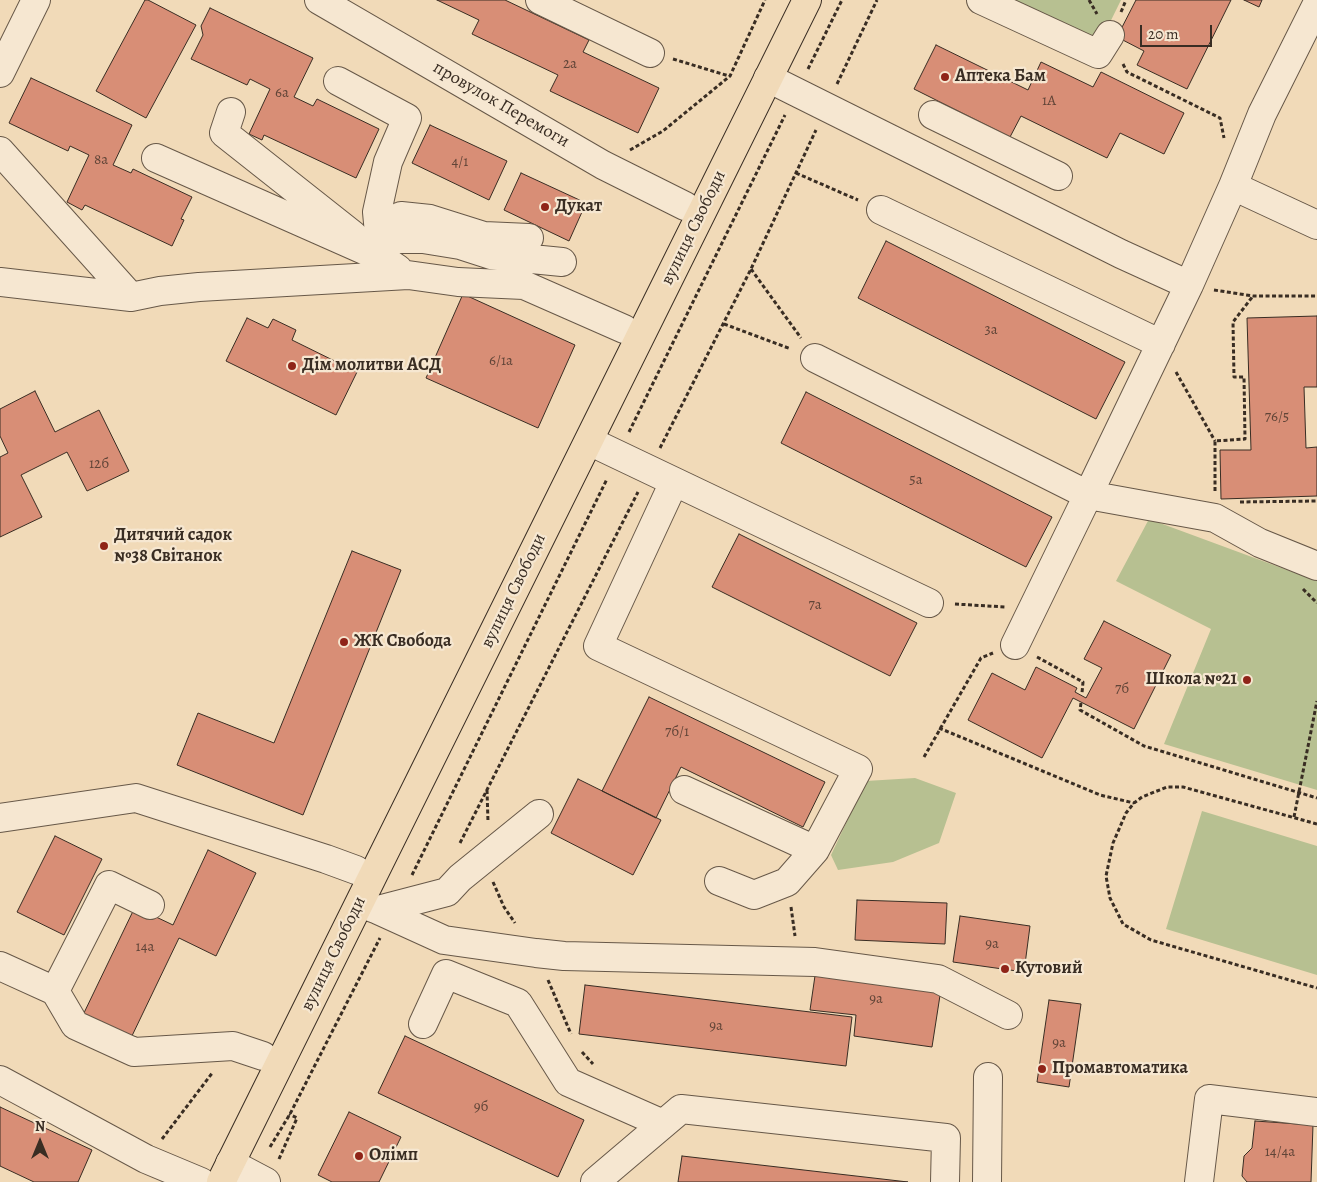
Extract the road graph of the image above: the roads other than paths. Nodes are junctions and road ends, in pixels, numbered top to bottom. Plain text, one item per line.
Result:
1 (36, 0) edge
2 (318, 0) edge
3 (540, 0) edge
4 (787, 0) edge
5 (795, 0) edge
6 (807, 0) edge
7 (981, 0) edge
8 (1317, 4) edge
9 (1110, 35) road end
10 (650, 53) road end
11 (0, 73) edge
12 (768, 78) junction
13 (338, 81) dead end
14 (231, 112) dead end
15 (933, 116) dead end
16 (0, 151) edge
17 (156, 158) dead end
18 (1024, 159) junction
19 (1058, 176) dead end
20 (1233, 186) junction
21 (1007, 197) junction
22 (685, 206) junction
23 (881, 210) road end
24 (1317, 225) edge
25 (529, 238) dead end
26 (381, 248) junction
27 (562, 262) dead end
28 (408, 275) junction
29 (0, 282) edge
30 (1189, 285) junction
31 (131, 297) junction
32 (624, 329) junction
33 (1161, 344) junction
34 (815, 358) road end
35 (589, 441) junction
36 (674, 482) junction
37 (1088, 495) junction
38 (1317, 566) edge
39 (929, 602) road end
40 (1015, 645) road end
41 (684, 790) dead end
42 (539, 814) dead end
43 (0, 818) edge
44 (816, 850) junction
45 (356, 870) junction
46 (719, 881) dead end
47 (150, 905) dead end
48 (381, 908) junction
49 (0, 966) edge
50 (55, 991) junction
51 (1008, 1014) dead end
52 (423, 1024) dead end
53 (263, 1056) junction
54 (988, 1077) dead end
55 (0, 1080) edge
56 (1317, 1112) edge
57 (663, 1124) junction
58 (242, 1176) edge
59 (202, 1182) edge
60 (595, 1182) edge
61 (944, 1182) edge
62 (987, 1182) edge
63 (1199, 1182) edge

1 - 11 street
2 - 22 street, провулок Перемоги
3 - 10 street
4 - 22 main road, вулиця Свободи
5 - 12 main road
6 - 12 main road, вулиця Свободи
7 - 9 street
8 - 20 street
12 - 21 street
12 - 35 main road, вулиця Свободи
13 - 26 street
14 - 26 street
15 - 18 street
16 - 31 street
17 - 26 street
18 - 19 street
18 - 21 street
20 - 24 street
20 - 30 street
21 - 30 street
22 - 32 main road, вулиця Свободи
23 - 33 street
25 - 26 street
26 - 27 street
26 - 28 street
28 - 31 street
28 - 32 street
29 - 31 street
30 - 33 street
32 - 45 main road, вулиця Свободи
33 - 37 street
34 - 37 street
35 - 36 street
35 - 48 main road, вулиця Свободи
36 - 39 street
36 - 44 street
37 - 38 street
37 - 40 street
41 - 44 street
42 - 48 street
43 - 45 street
44 - 46 street
45 - 53 main road, вулиця Свободи
47 - 50 street
48 - 51 street
48 - 58 main road, вулиця Свободи
49 - 50 street
50 - 53 street
52 - 57 street
53 - 59 main road, вулиця Свободи
54 - 62 street
55 - 59 street
56 - 63 street
57 - 60 street
57 - 61 street

